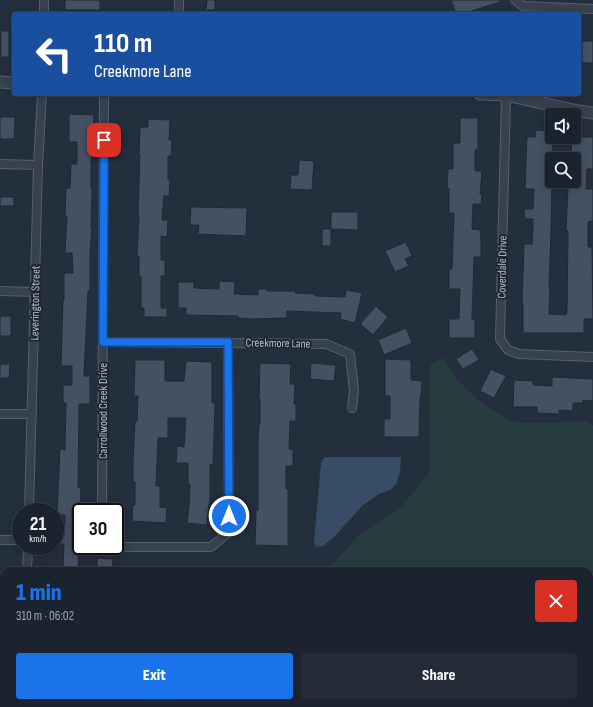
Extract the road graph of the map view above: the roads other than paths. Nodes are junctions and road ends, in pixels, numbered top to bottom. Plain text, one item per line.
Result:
1 (44, 0) edge
2 (179, 0) edge
3 (515, 0) edge
4 (593, 9) edge
5 (44, 12) edge
6 (179, 12) edge
7 (0, 82) edge
8 (12, 83) edge
9 (42, 96) edge
10 (104, 96) edge
11 (506, 96) edge
12 (510, 96) edge
13 (593, 113) edge
14 (0, 164) edge
15 (38, 165) junction
16 (0, 291) edge
17 (35, 292) junction
18 (103, 342) junction
19 (228, 342) junction
20 (593, 357) edge
21 (352, 408) dead end
22 (0, 414) edge
23 (32, 414) junction
24 (29, 503) edge
25 (102, 503) edge
26 (0, 540) edge
27 (12, 540) edge
28 (124, 547) edge
29 (28, 555) edge
30 (27, 567) edge

1 - 5 street
2 - 6 street
3 - 4 street
7 - 8 street
9 - 15 street, Leverington Street
10 - 18 street, Carrollwood Creek Drive
11 - 20 street, Coverdale Drive
12 - 13 street
14 - 15 street
15 - 17 street, Leverington Street
16 - 17 street
17 - 23 street, Leverington Street
18 - 19 street, Creekmore Lane
18 - 25 street, Carrollwood Creek Drive
19 - 21 street, Creekmore Lane
19 - 28 street
22 - 23 street
23 - 24 street, Leverington Street
26 - 27 street
29 - 30 street

